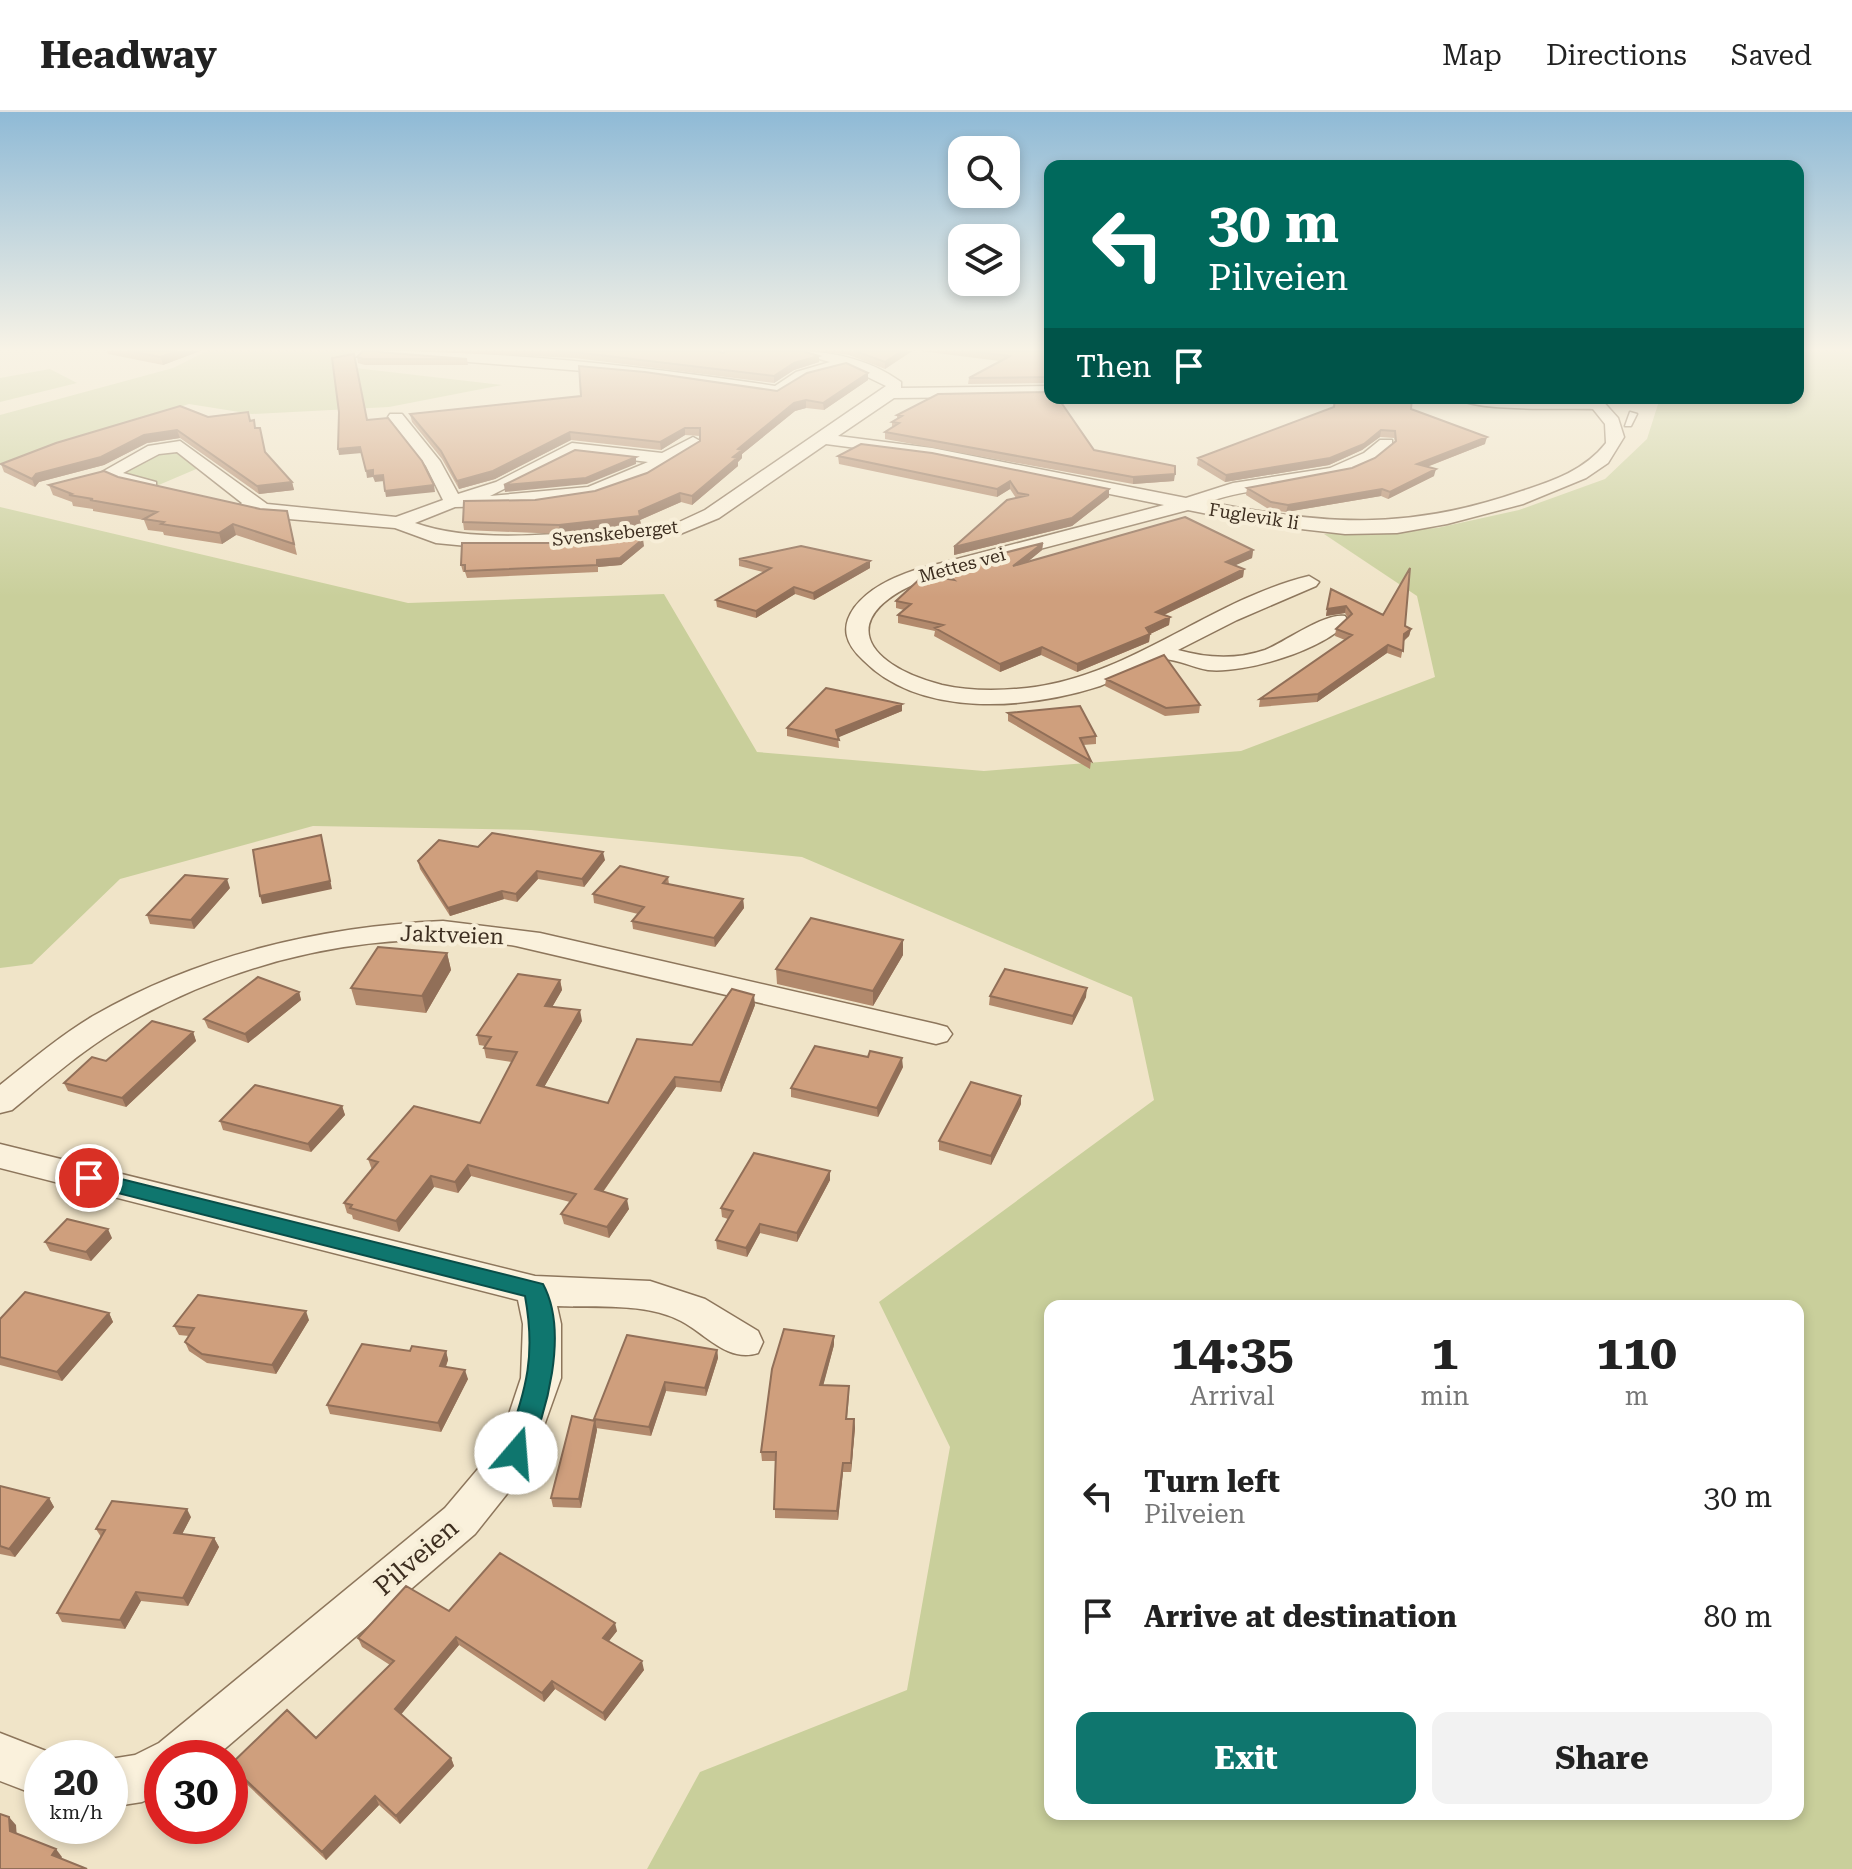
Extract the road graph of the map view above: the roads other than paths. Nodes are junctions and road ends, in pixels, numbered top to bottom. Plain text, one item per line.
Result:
1 (188, 433) edge
2 (409, 433) edge
3 (833, 433) edge
4 (1615, 433) edge
5 (825, 439) junction
6 (693, 442) edge
7 (1386, 444) edge
8 (172, 446) junction
9 (665, 459) junction
10 (168, 490) edge
11 (224, 502) edge
12 (453, 502) junction
13 (1185, 504) junction
14 (265, 511) junction
15 (398, 523) junction
16 (1309, 582) dead end
17 (1337, 621) dead end
18 (1160, 652) junction
19 (936, 1034) dead end
20 (0, 1102) edge
21 (0, 1156) edge
22 (535, 1290) junction
23 (744, 1342) dead end
24 (198, 1740) edge
25 (0, 1757) edge
26 (24, 1766) edge

1 - 8 street
2 - 12 street
3 - 5 street, Svenskeberget
4 - 13 street, Fuglevik li
5 - 13 street, Fuglevik li
5 - 15 street, Svenskeberget
6 - 9 street, Svenskeberget
7 - 13 street
8 - 10 street
8 - 14 street
9 - 12 street, Svenskeberget
9 - 12 street, Svenskeberget
11 - 14 street, Svenskeberget
12 - 15 street, Svenskeberget
13 - 18 street, Mettes vei
14 - 15 street, Svenskeberget
16 - 18 street, Mettes vei
17 - 18 street
19 - 20 street, Jaktveien
21 - 22 street
22 - 23 street
22 - 24 street, Pilveien
25 - 26 street

